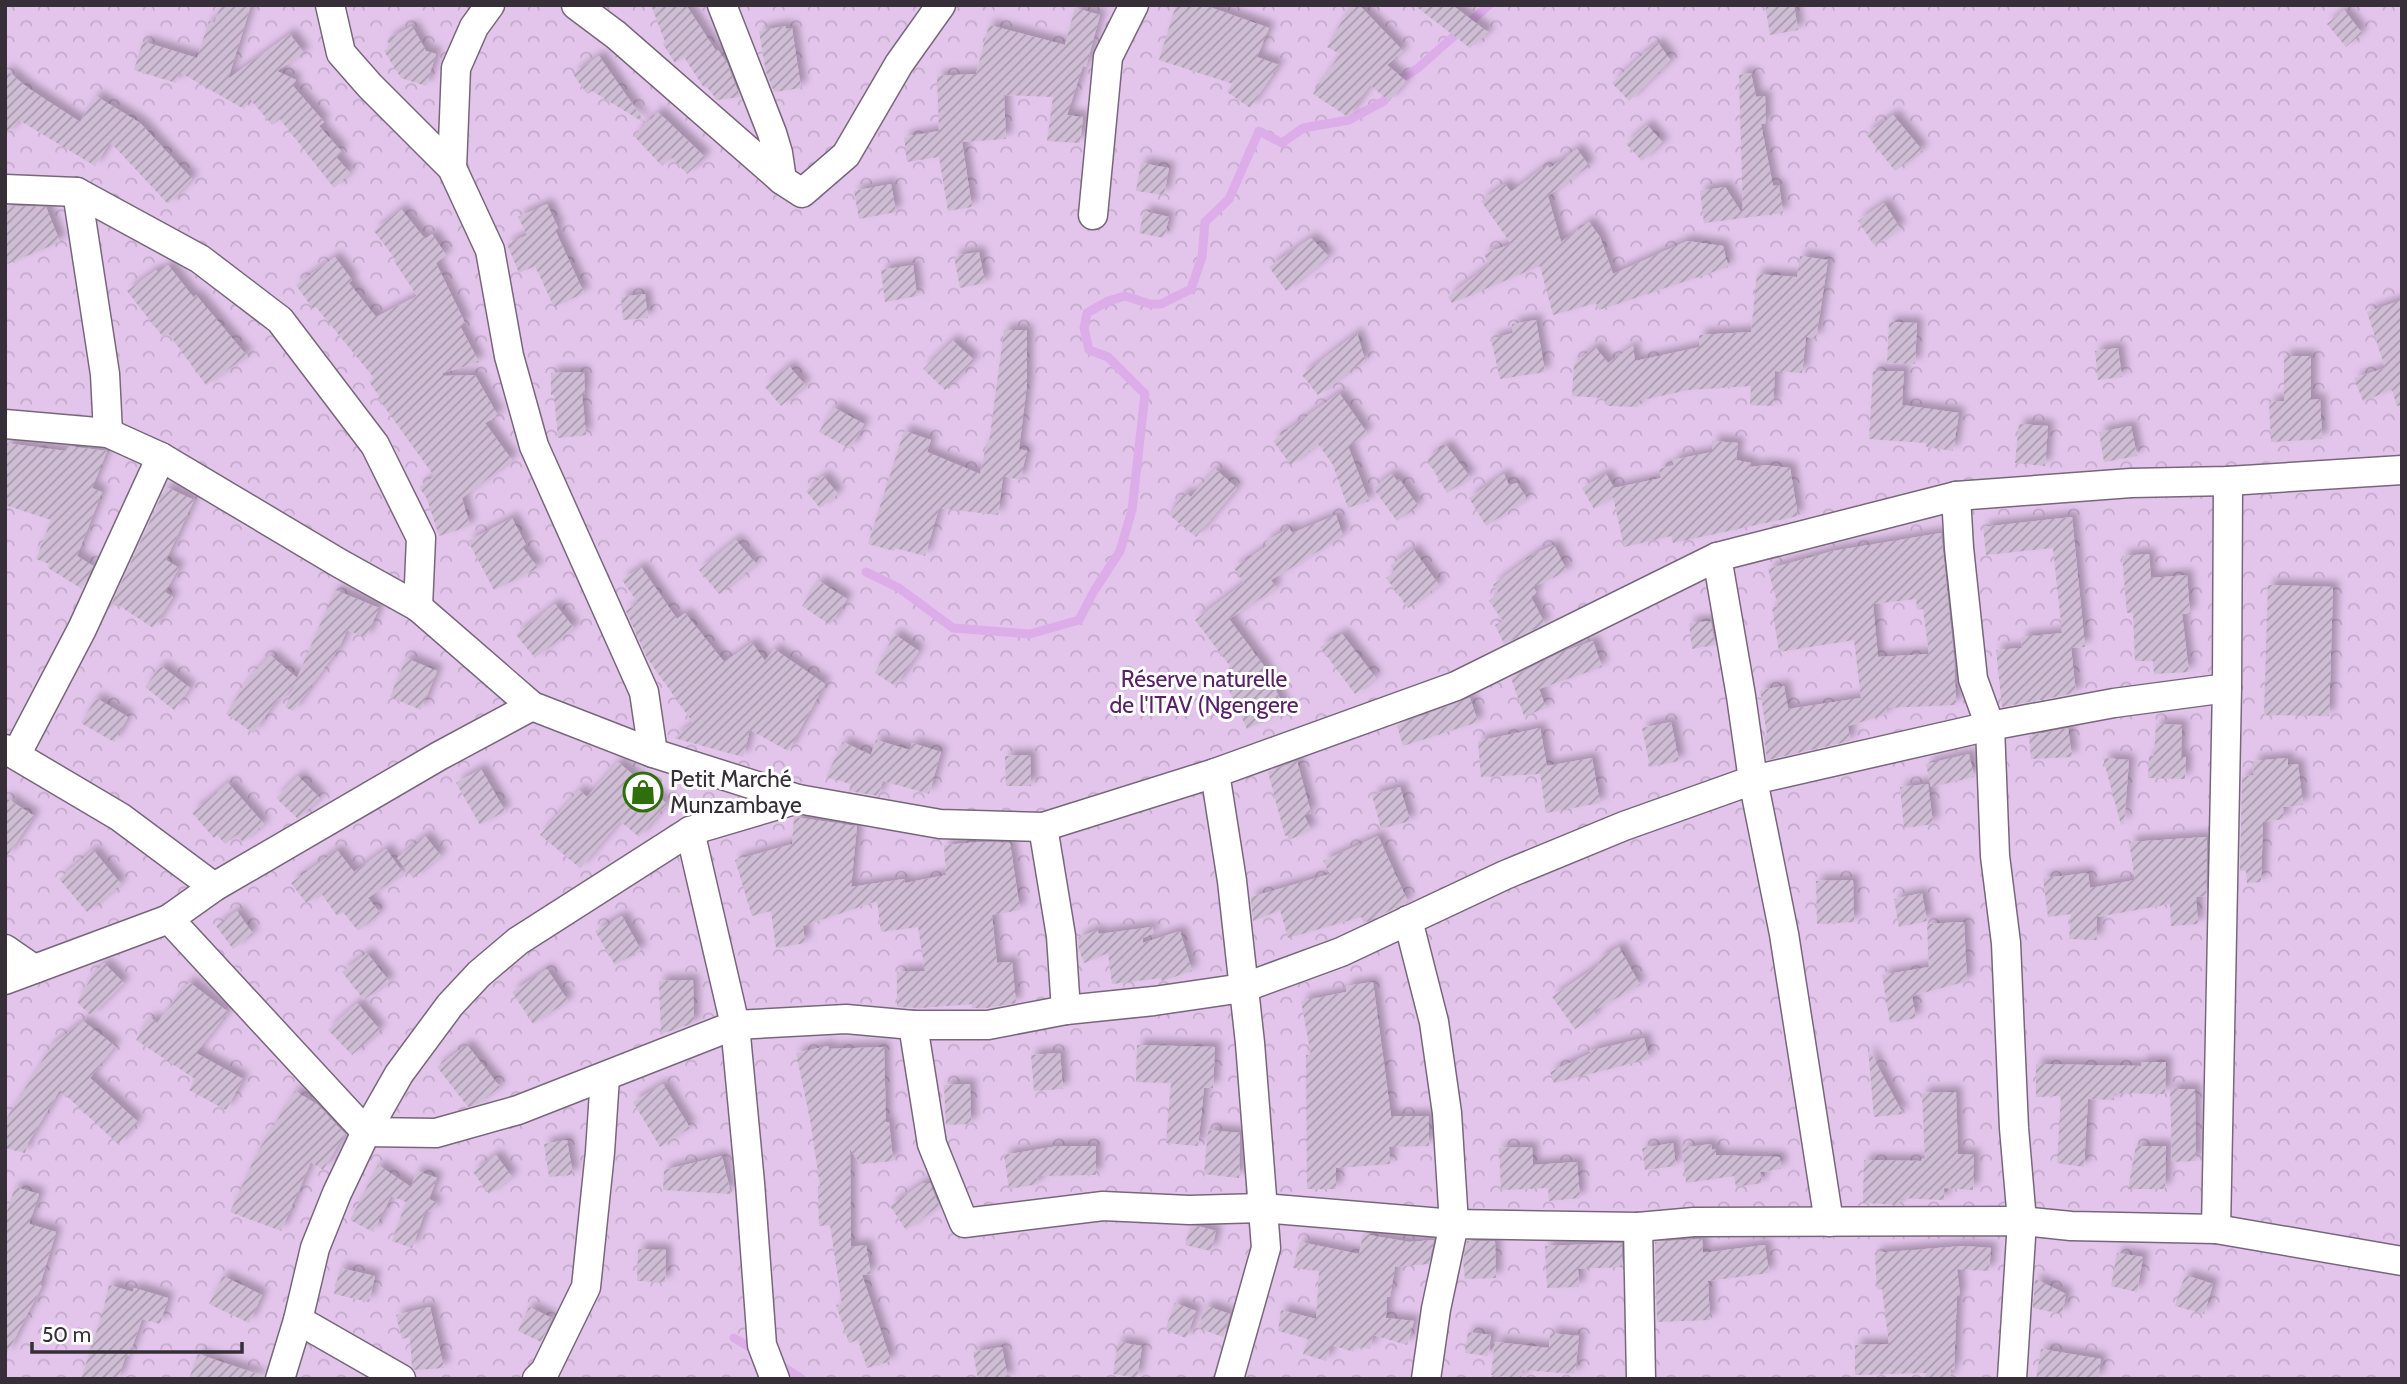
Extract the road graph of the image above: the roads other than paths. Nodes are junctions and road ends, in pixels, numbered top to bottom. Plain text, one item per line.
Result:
1 (330, 5) edge
2 (490, 5) edge
3 (576, 5) edge
4 (722, 5) edge
5 (941, 5) edge
6 (1134, 5) edge
7 (452, 168) junction
8 (782, 180) junction
9 (5, 189) edge
10 (77, 192) junction
11 (1093, 215) dead end
12 (5, 424) edge
13 (108, 433) junction
14 (161, 457) junction
15 (2402, 470) edge
16 (2228, 481) junction
17 (1956, 496) junction
18 (1717, 557) junction
19 (418, 607) junction
20 (2227, 688) junction
21 (532, 706) junction
22 (1990, 726) junction
23 (10, 752) edge
24 (653, 753) junction
25 (1215, 773) junction
26 (1753, 780) junction
27 (798, 799) junction
28 (1043, 828) junction
29 (690, 831) junction
30 (214, 887) junction
31 (169, 919) junction
32 (1408, 920) junction
33 (5, 949) edge
34 (34, 969) junction
35 (5, 980) edge
36 (1243, 988) junction
37 (1066, 1010) junction
38 (735, 1025) junction
39 (913, 1026) junction
40 (605, 1077) junction
41 (366, 1132) junction
42 (1262, 1208) junction
43 (2022, 1221) junction
44 (1829, 1222) junction
45 (1454, 1224) junction
46 (1638, 1227) junction
47 (2216, 1229) junction
48 (2402, 1261) edge
49 (298, 1320) junction
50 (280, 1379) edge
51 (401, 1379) edge
52 (537, 1379) edge
53 (775, 1379) edge
54 (1229, 1379) edge
55 (1426, 1379) edge
56 (1641, 1379) edge
57 (2012, 1379) edge

1 - 7 street
2 - 7 street
3 - 8 street
4 - 8 street
5 - 8 street
6 - 11 street
7 - 24 street
9 - 10 street
10 - 13 street
10 - 19 street
12 - 13 street
13 - 14 street
14 - 19 street
14 - 23 street
15 - 16 street
16 - 17 street
16 - 20 street
17 - 18 street
17 - 22 street
18 - 25 street
18 - 26 street
19 - 21 street
20 - 22 street
20 - 47 street
21 - 24 street
21 - 30 street
22 - 26 street
22 - 43 street
23 - 30 street
24 - 27 street
25 - 28 street
25 - 36 street
26 - 32 street
26 - 44 street
27 - 28 street
27 - 29 street
28 - 37 street
29 - 38 street
29 - 41 street
30 - 31 street
31 - 34 street
31 - 41 street
32 - 36 street
32 - 45 street
33 - 34 street
34 - 35 street
36 - 37 street
36 - 42 street
37 - 39 street
38 - 39 street
38 - 40 street
38 - 53 street
39 - 42 street
40 - 41 street
40 - 52 street
41 - 49 street
42 - 45 street
42 - 54 street
43 - 44 street
43 - 47 street
43 - 57 street
44 - 46 street
45 - 46 street
45 - 55 street
46 - 56 street
47 - 48 street
49 - 50 street
49 - 51 street

